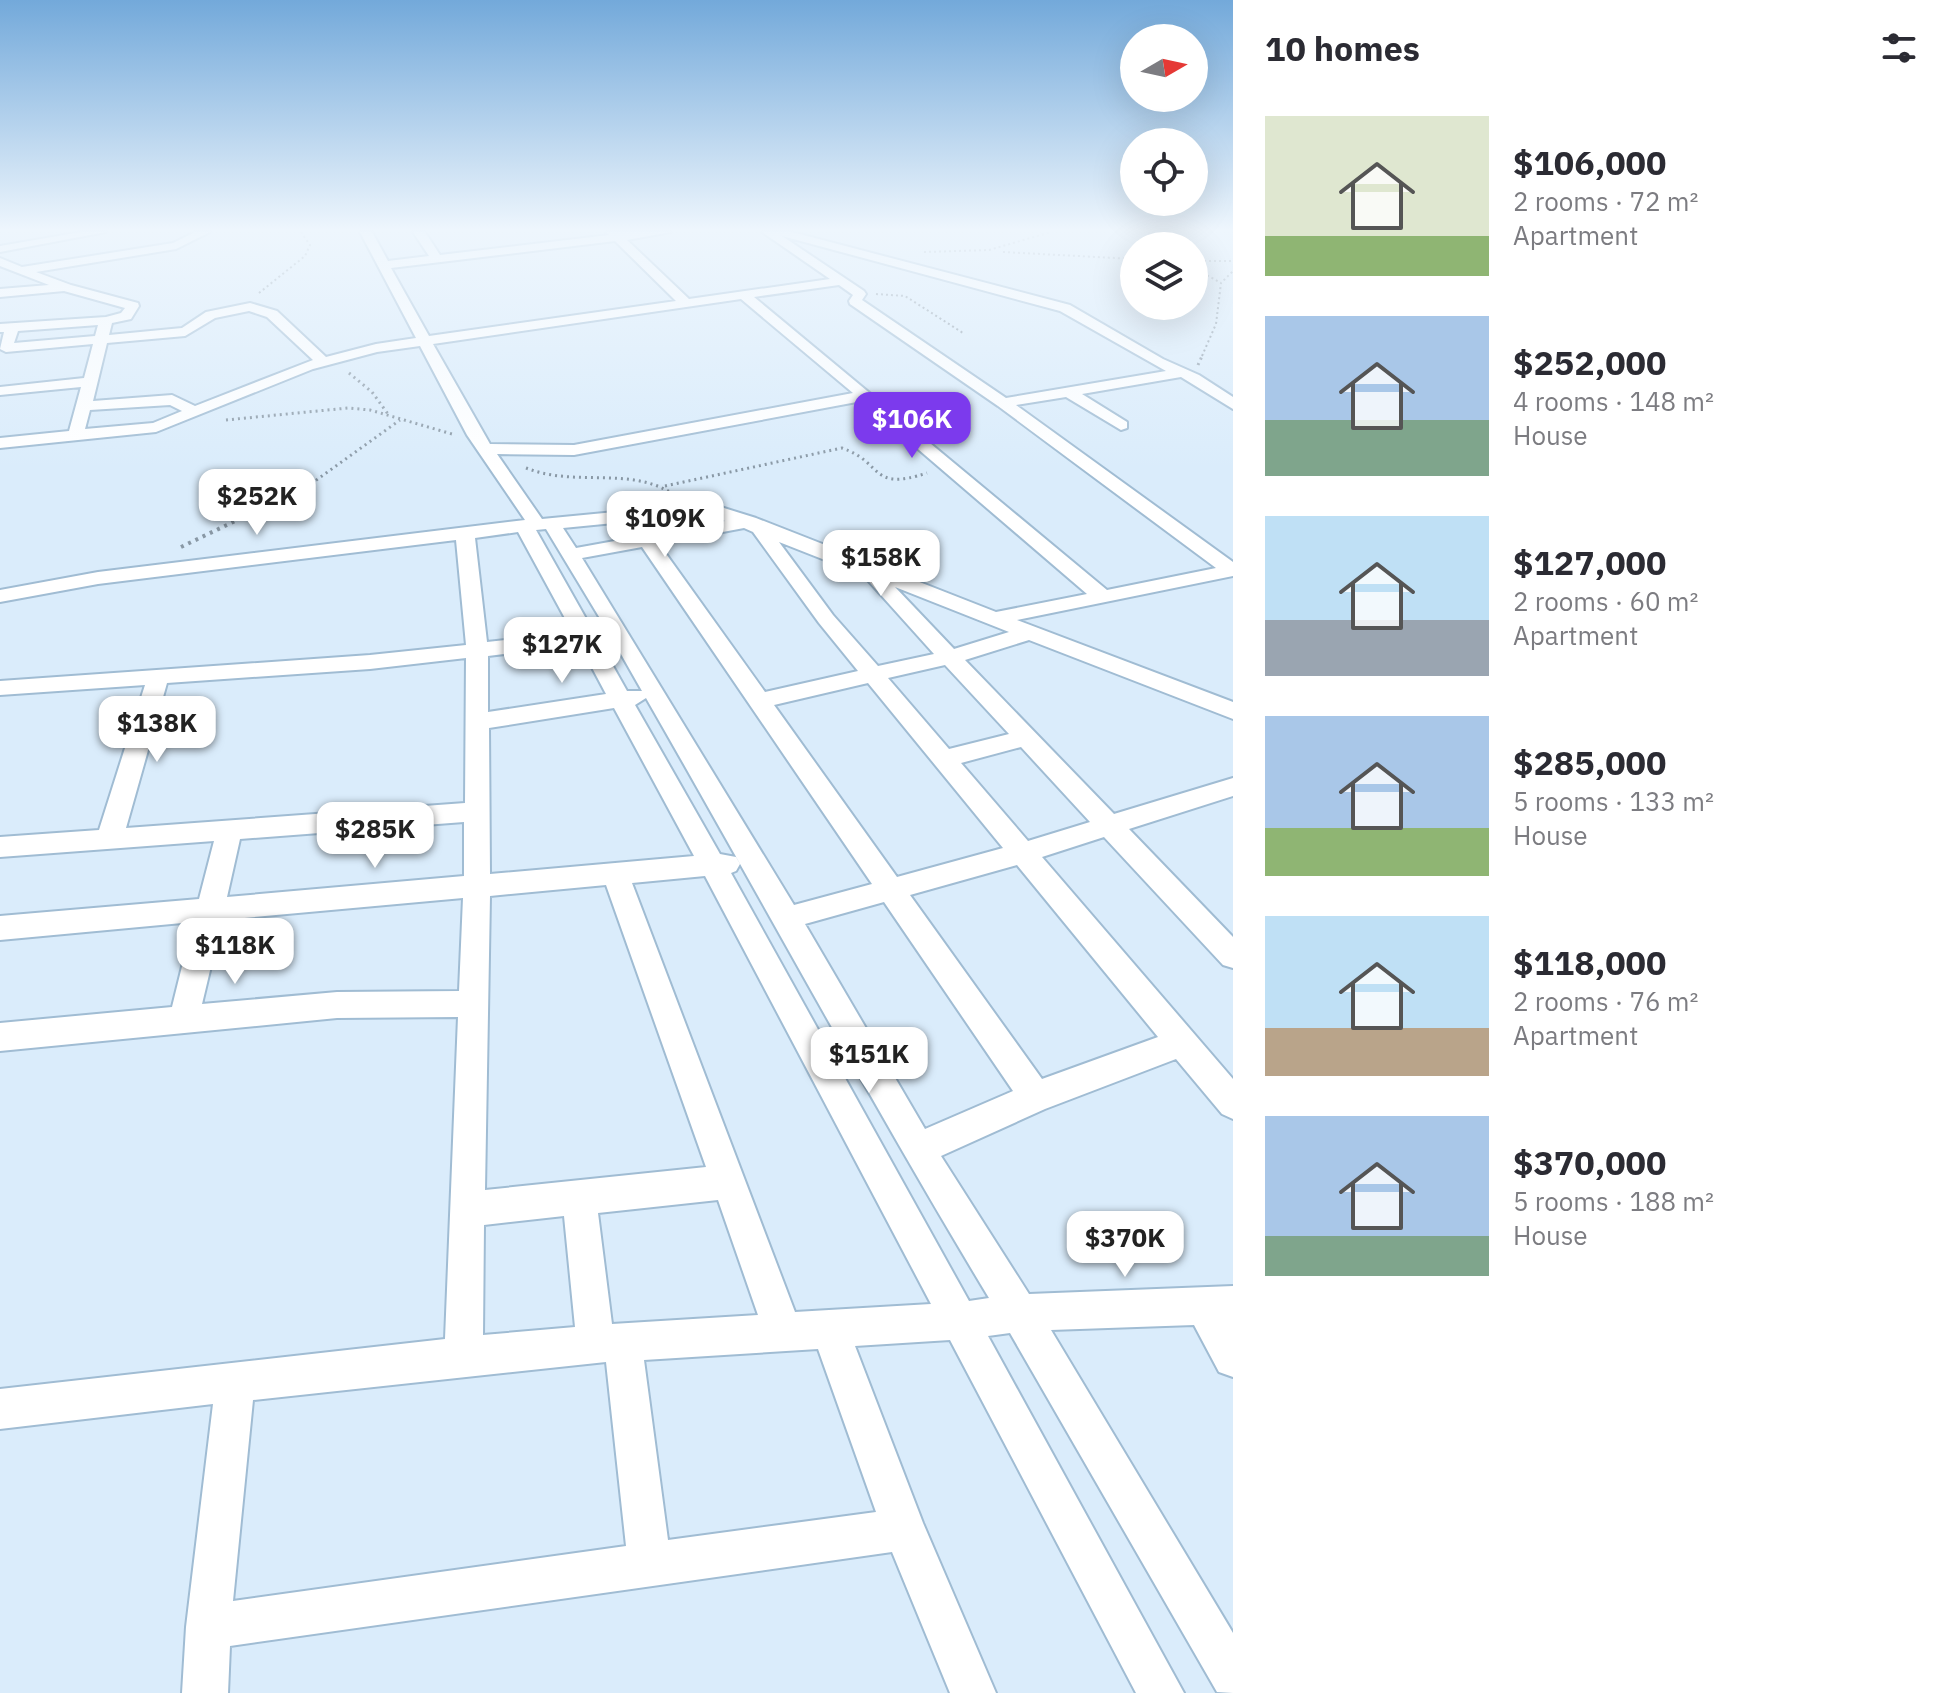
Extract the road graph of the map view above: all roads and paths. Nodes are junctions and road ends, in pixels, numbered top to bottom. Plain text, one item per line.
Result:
1 (129, 311) edge
2 (221, 311) edge
3 (263, 311) edge
4 (409, 311) edge
5 (629, 311) edge
6 (763, 311) edge
7 (870, 311) edge
8 (927, 311) edge
9 (1071, 311) edge
10 (1218, 311) edge
11 (106, 321) junction
12 (6, 328) edge
13 (963, 333) dead end
14 (424, 340) junction
15 (103, 341) junction
16 (322, 361) junction
17 (1188, 375) junction
18 (91, 382) junction
19 (0, 391) edge
20 (1067, 391) junction
21 (863, 396) junction
22 (1003, 403) junction
23 (1233, 404) edge
24 (83, 406) junction
25 (194, 411) junction
26 (389, 416) junction
27 (401, 419) junction
28 (215, 421) dead end
29 (1121, 425) dead end
30 (76, 435) junction
31 (0, 443) edge
32 (485, 449) junction
33 (952, 466) junction
34 (664, 486) junction
35 (691, 509) junction
36 (537, 524) junction
37 (754, 524) junction
38 (465, 535) junction
39 (647, 541) junction
40 (572, 554) junction
41 (867, 569) junction
42 (1232, 570) edge
43 (142, 573) junction
44 (0, 596) edge
45 (1103, 597) junction
46 (997, 618) junction
47 (1032, 632) junction
48 (620, 634) junction
49 (588, 639) junction
50 (477, 651) junction
51 (950, 657) junction
52 (873, 675) junction
53 (158, 678) junction
54 (0, 688) edge
55 (655, 693) junction
56 (621, 699) junction
57 (759, 701) junction
58 (1233, 711) edge
59 (477, 722) junction
60 (1025, 738) junction
61 (944, 759) junction
62 (1233, 787) edge
63 (477, 812) junction
64 (1108, 826) junction
65 (230, 829) junction
66 (110, 837) junction
67 (0, 847) edge
68 (1024, 852) junction
69 (754, 862) junction
70 (713, 866) junction
71 (615, 874) junction
72 (477, 886) junction
73 (890, 889) junction
74 (211, 910) junction
75 (787, 918) junction
76 (0, 928) edge
77 (1233, 956) edge
78 (474, 1004) junction
79 (184, 1018) junction
80 (0, 1037) edge
81 (1183, 1042) junction
82 (1036, 1097) junction
83 (1233, 1103) edge
84 (918, 1149) junction
85 (727, 1182) junction
86 (579, 1198) junction
87 (469, 1209) junction
88 (1218, 1306) edge
89 (1019, 1313) junction
90 (959, 1321) junction
91 (830, 1329) junction
92 (783, 1331) junction
93 (610, 1344) junction
94 (463, 1356) junction
95 (1233, 1358) edge
96 (235, 1382) junction
97 (0, 1409) edge
98 (904, 1529) junction
99 (650, 1565) junction
100 (208, 1627) junction
101 (1233, 1676) edge
102 (205, 1693) edge
103 (973, 1693) edge
104 (1161, 1693) edge

1 - 11 street
2 - 15 street
3 - 16 street
4 - 14 street
5 - 14 street
6 - 21 street
7 - 22 street
8 - 13 path
9 - 17 street
10 - 17 path
11 - 12 street
11 - 15 street
12 - 15 street
14 - 16 street
14 - 32 street
15 - 18 street
16 - 25 street
16 - 26 path
17 - 20 street
17 - 23 street
18 - 19 street
18 - 24 street
20 - 22 street
20 - 29 street
21 - 32 street
21 - 33 street
22 - 42 street
24 - 25 street
24 - 30 street
25 - 30 street
26 - 27 path
26 - 28 path
27 - 32 path
27 - 43 path
30 - 31 street
32 - 34 path
32 - 36 street
33 - 34 path
33 - 45 street
34 - 35 path
35 - 36 street
35 - 37 street
36 - 38 street
36 - 40 street
36 - 49 street
37 - 39 street
37 - 41 street
37 - 52 street
38 - 43 street
38 - 50 street
39 - 40 street
39 - 57 street
40 - 48 street
41 - 46 street
41 - 51 street
42 - 45 street
43 - 44 street
45 - 46 street
46 - 47 street
47 - 51 street
47 - 58 street
48 - 49 street
48 - 55 street
49 - 50 street
49 - 56 street
50 - 53 street
50 - 59 street
51 - 52 street
51 - 60 street
52 - 57 street
52 - 61 street
53 - 54 street
53 - 66 street
55 - 56 street
55 - 69 street
56 - 59 street
56 - 70 street
57 - 73 street
59 - 63 street
60 - 61 street
60 - 64 street
61 - 68 street
62 - 64 street
63 - 65 street
63 - 72 street
64 - 68 street
64 - 77 street
65 - 66 street
65 - 74 street
66 - 67 street
68 - 73 street
68 - 81 street
69 - 70 street
69 - 75 street
70 - 71 street
70 - 90 street
71 - 72 street
71 - 85 street
72 - 74 street
72 - 78 street
73 - 75 street
73 - 82 street
74 - 76 street
74 - 79 street
75 - 84 street
78 - 79 street
78 - 87 street
79 - 80 street
81 - 82 street
81 - 83 street
82 - 84 street
84 - 89 street
85 - 86 street
85 - 92 street
86 - 87 street
86 - 93 street
87 - 94 street
88 - 89 street
88 - 95 street
89 - 90 street
89 - 101 street
90 - 91 street
90 - 104 street
91 - 92 street
91 - 98 street
92 - 93 street
93 - 94 street
93 - 99 street
94 - 96 street
96 - 97 street
96 - 100 street
98 - 99 street
98 - 103 street
99 - 100 street
100 - 102 street

